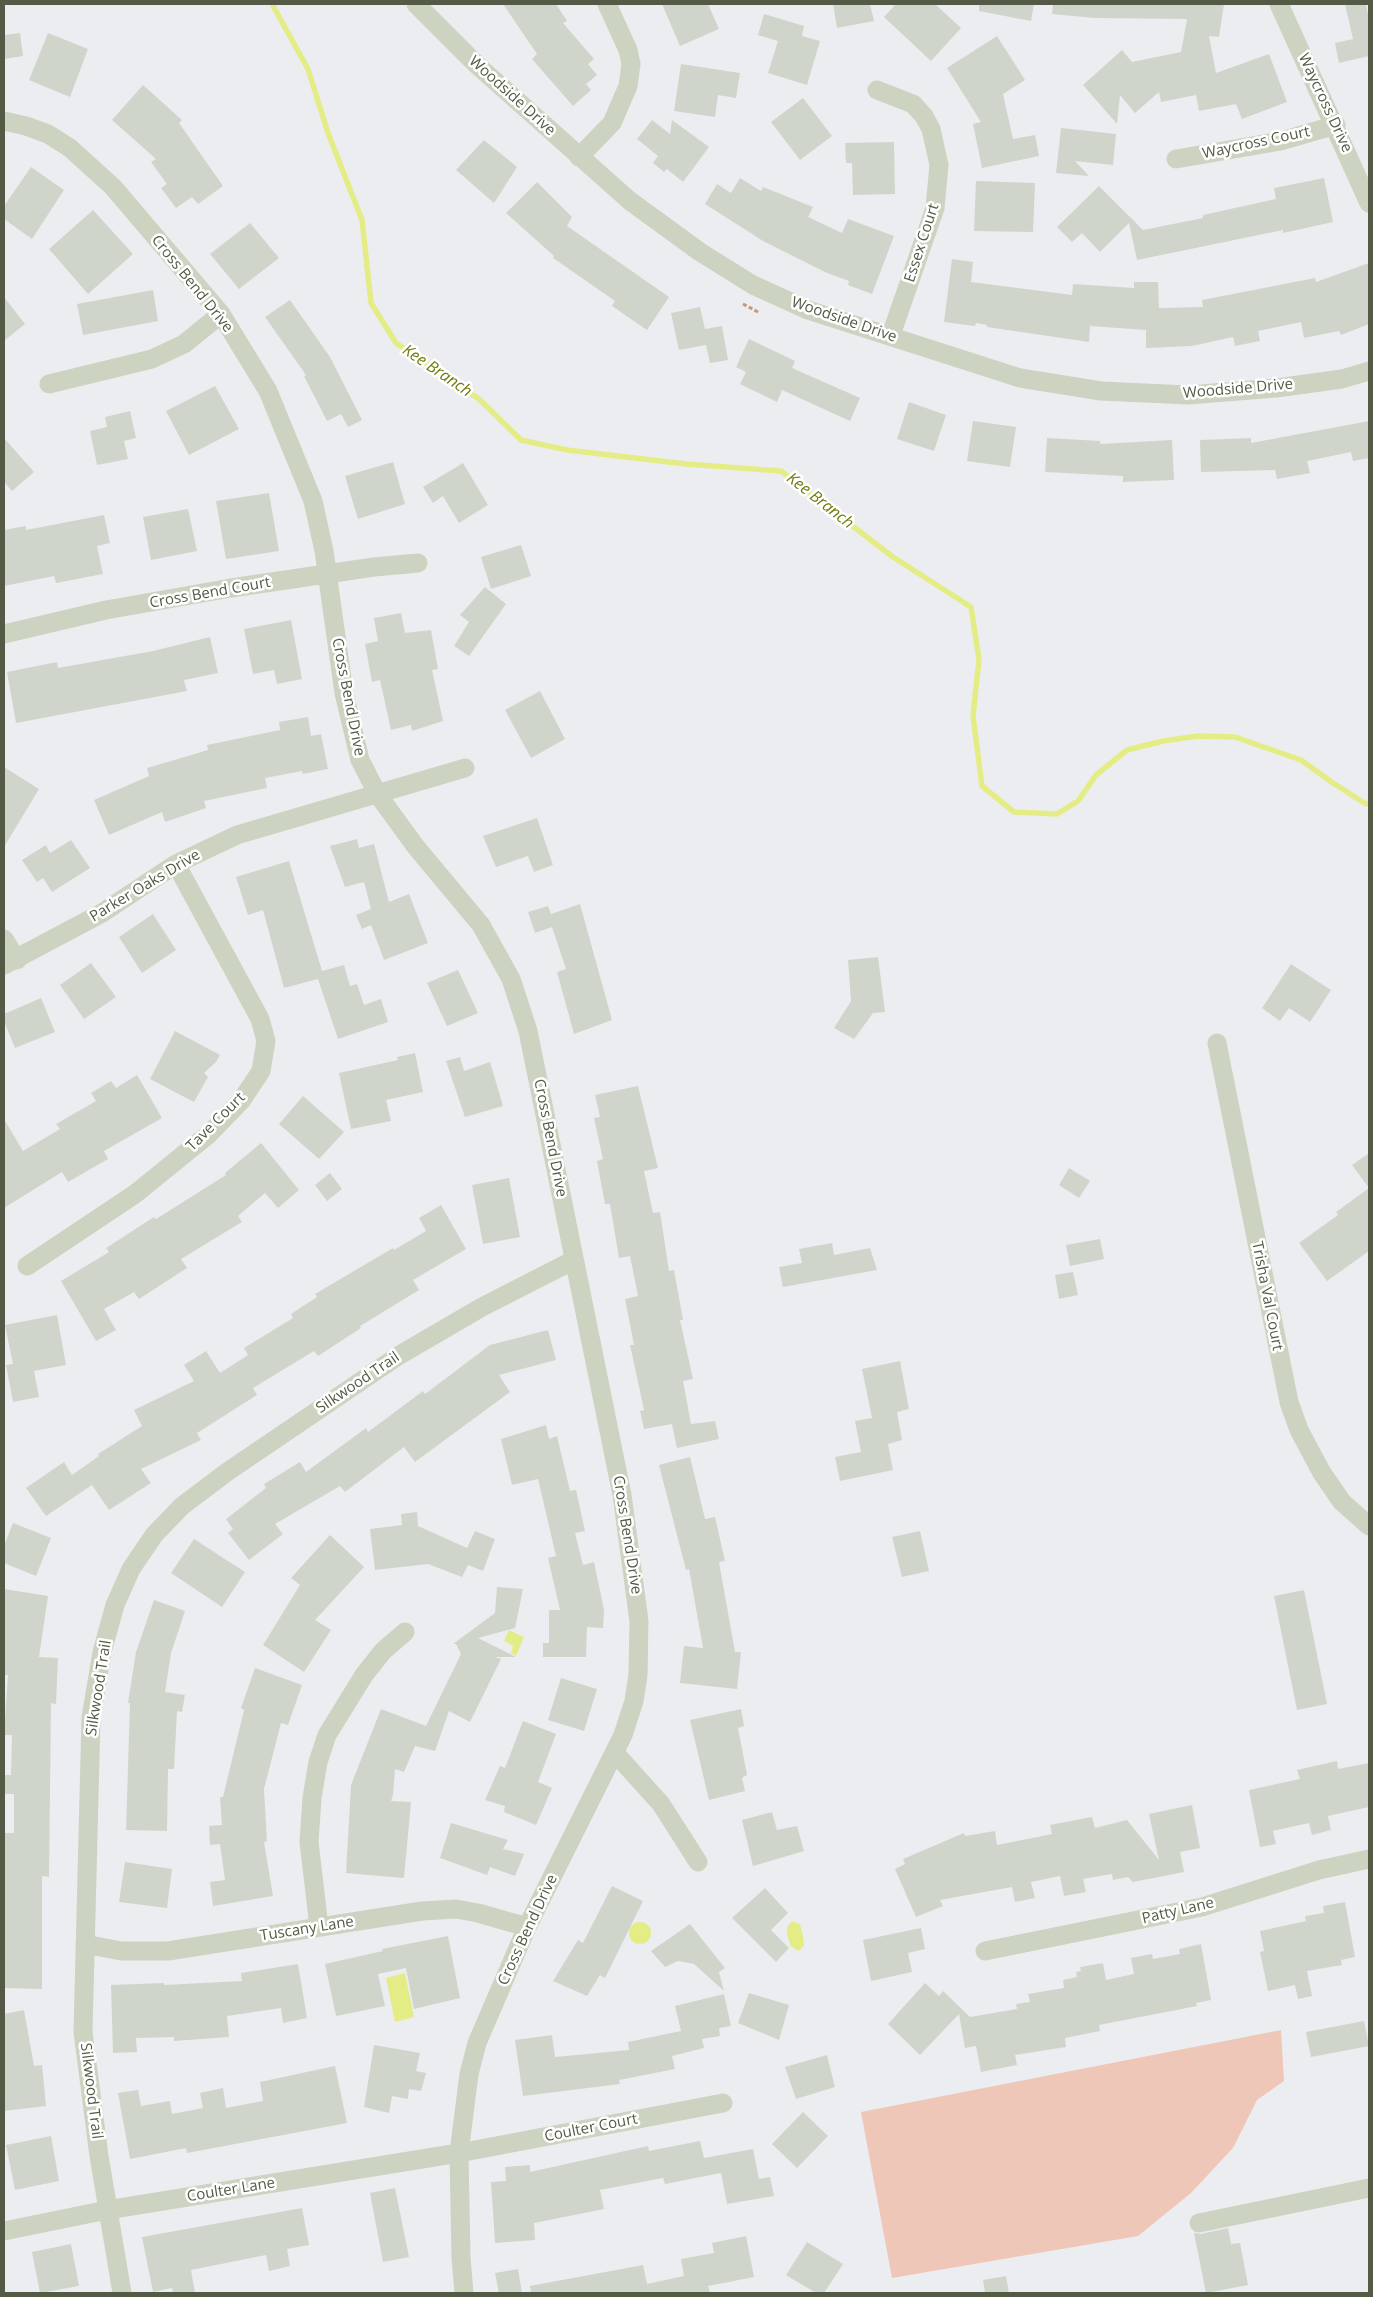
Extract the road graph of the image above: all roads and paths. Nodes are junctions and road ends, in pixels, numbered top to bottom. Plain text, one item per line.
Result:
1 (416, 4) edge
2 (607, 4) edge
3 (1279, 4) edge
4 (876, 90) dead end
5 (4, 121) edge
6 (1336, 125) junction
7 (579, 157) junction
8 (1176, 159) dead end
9 (1369, 203) edge
10 (743, 304) dead end
11 (760, 313) dead end
12 (221, 314) junction
13 (891, 336) junction
14 (1369, 371) edge
15 (49, 384) dead end
16 (418, 563) dead end
17 (326, 574) junction
18 (4, 634) edge
19 (465, 768) dead end
20 (378, 795) junction
21 (176, 864) junction
22 (4, 940) edge
23 (10, 962) edge
24 (1217, 1043) dead end
25 (574, 1260) junction
26 (27, 1266) dead end
27 (1369, 1526) edge
28 (405, 1632) dead end
29 (614, 1753) junction
30 (1369, 1859) edge
31 (698, 1862) dead end
32 (319, 1927) junction
33 (527, 1927) junction
34 (85, 1944) junction
35 (985, 1951) dead end
36 (723, 2103) dead end
37 (459, 2153) junction
38 (1369, 2188) edge
39 (107, 2210) junction
40 (1200, 2223) dead end
41 (4, 2230) edge
42 (122, 2293) edge
43 (464, 2293) edge

1 - 7 street, Woodside Drive
2 - 7 street
3 - 6 street, Waycross Drive
4 - 13 street, Essex Court
5 - 12 street, Cross Bend Drive
6 - 8 street, Waycross Court
6 - 9 street, Waycross Drive
7 - 13 street, Woodside Drive
10 - 11 path
12 - 15 street
12 - 17 street, Cross Bend Drive
13 - 14 street, Woodside Drive
16 - 17 street, Cross Bend Court
17 - 18 street, Cross Bend Court
17 - 20 street, Cross Bend Drive
19 - 20 street, Parker Oaks Drive
20 - 21 street, Parker Oaks Drive
20 - 25 street, Cross Bend Drive
21 - 23 street, Parker Oaks Drive
21 - 26 street, Tave Court
22 - 23 street
24 - 27 street, Trisha Val Court
25 - 29 street, Cross Bend Drive
25 - 34 street, Silkwood Trail
28 - 32 street
29 - 31 street
29 - 33 street, Cross Bend Drive
30 - 35 street, Patty Lane
32 - 33 street, Tuscany Lane
32 - 34 street, Tuscany Lane
33 - 37 street, Cross Bend Drive
34 - 39 street, Silkwood Trail
36 - 37 street, Coulter Court
37 - 39 street, Coulter Lane
37 - 43 street, Cross Bend Drive
38 - 40 street
39 - 41 street, Coulter Lane
39 - 42 street, Silkwood Trail

